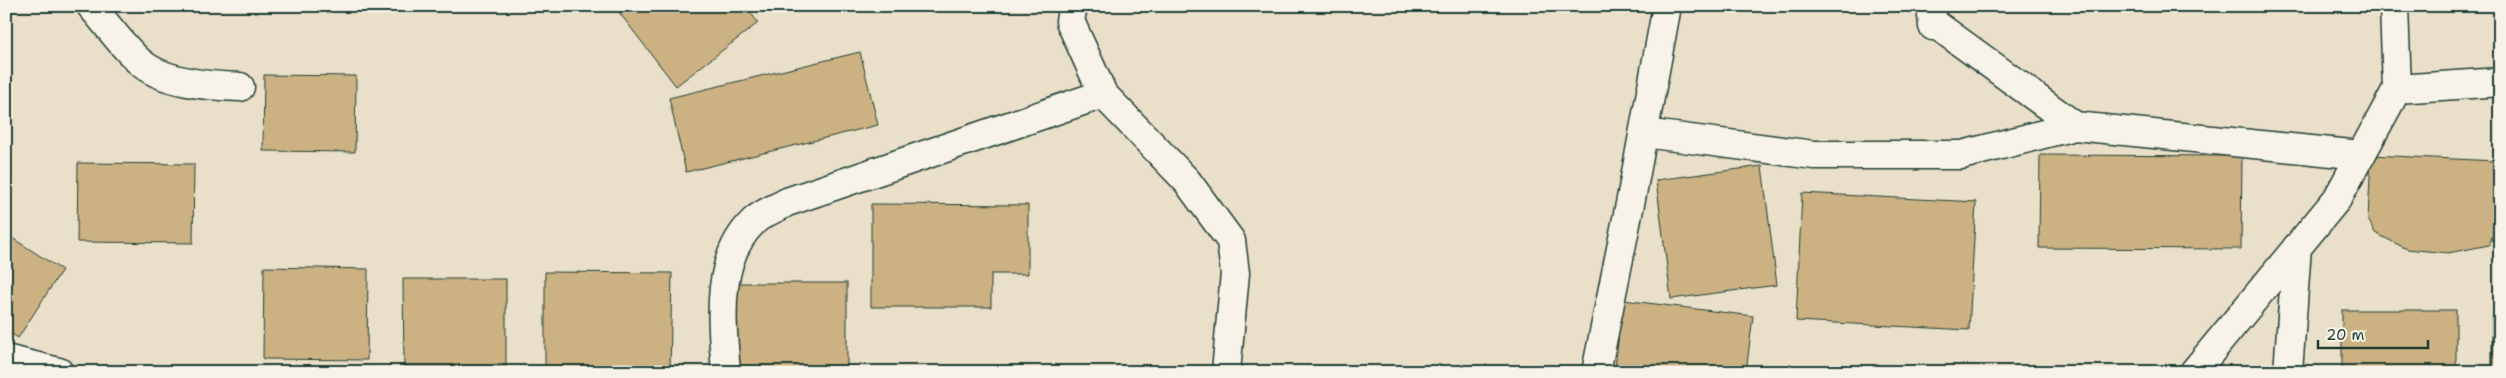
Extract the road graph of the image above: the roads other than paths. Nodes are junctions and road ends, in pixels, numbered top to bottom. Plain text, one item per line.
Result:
1 (91, 6) edge
2 (1073, 6) edge
3 (1667, 6) edge
4 (1931, 6) edge
5 (2394, 6) edge
6 (2500, 82) edge
7 (240, 87) dead end
8 (2397, 89) junction
9 (1103, 94) junction
10 (2075, 126) junction
11 (1644, 133) junction
12 (2361, 154) junction
13 (2297, 247) junction
14 (6, 359) edge
15 (59, 372) edge
16 (726, 372) edge
17 (1226, 372) edge
18 (1596, 372) edge
19 (2194, 372) edge
20 (2288, 372) edge

1 - 7 street
2 - 9 street
3 - 11 street
4 - 10 street
5 - 8 street
6 - 8 street
8 - 12 street
9 - 16 street
9 - 17 street
10 - 11 street
10 - 12 street
11 - 18 street
12 - 13 street
13 - 19 street
13 - 20 street
14 - 15 street

